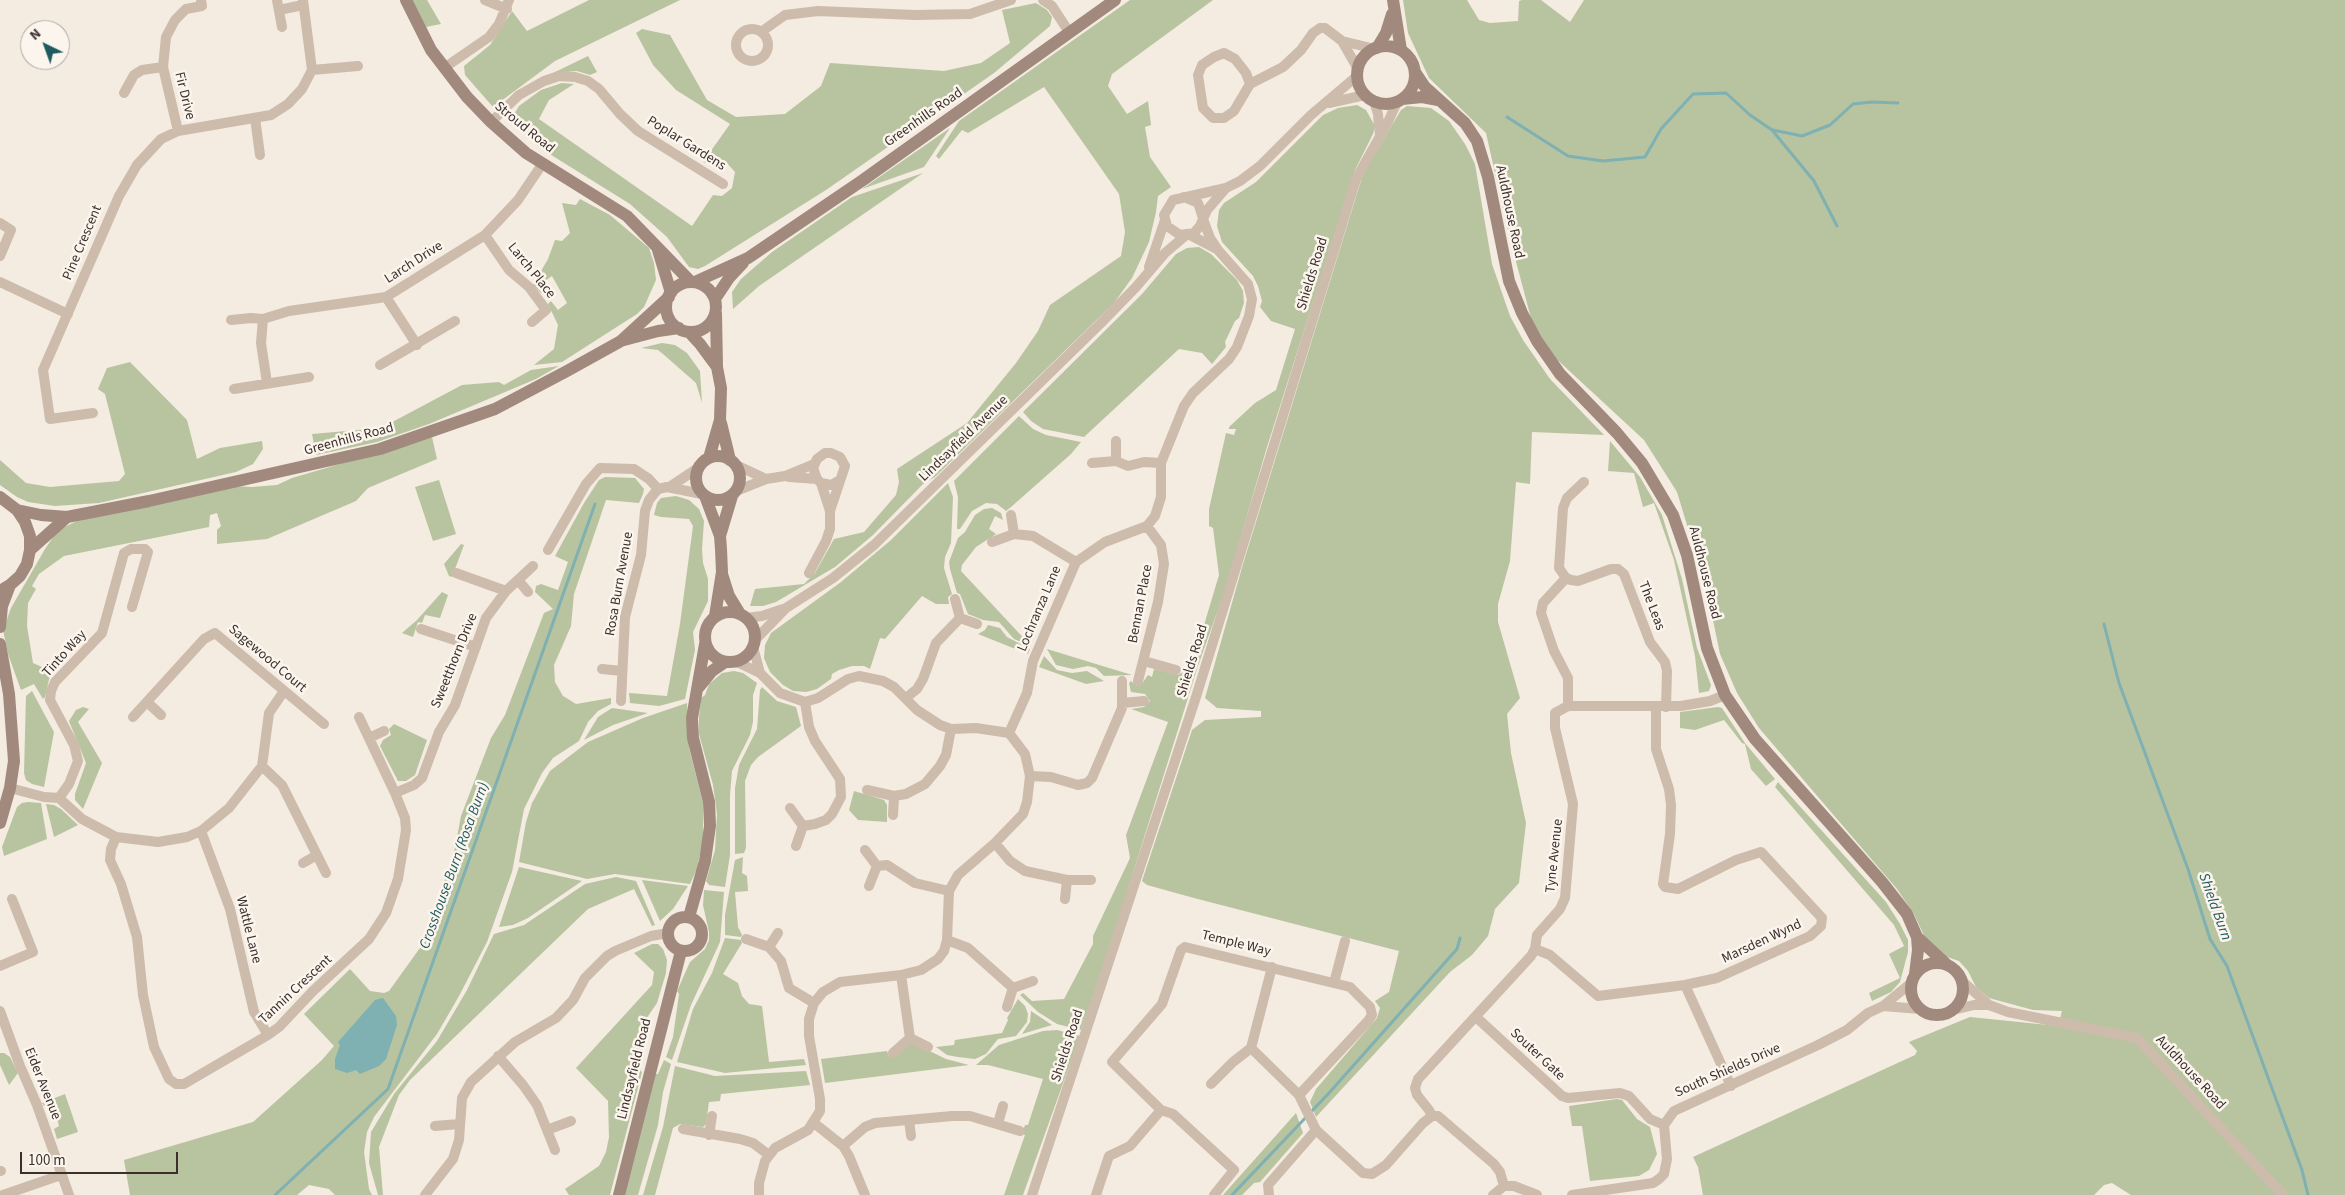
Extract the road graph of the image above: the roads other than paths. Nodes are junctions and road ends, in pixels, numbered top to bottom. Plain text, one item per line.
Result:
1 (201, 0) edge
2 (406, 0) edge
3 (485, 0) edge
4 (1011, 0) edge
5 (1043, 0) edge
6 (1115, 0) edge
7 (303, 2) edge
8 (1393, 2) edge
9 (508, 4) edge
10 (278, 5) edge
11 (282, 27) dead end
12 (761, 32) dead end
13 (1069, 32) junction
14 (1342, 41) junction
15 (1376, 48) junction
16 (1401, 50) junction
17 (358, 66) dead end
18 (162, 67) junction
19 (444, 68) junction
20 (312, 70) junction
21 (1415, 72) junction
22 (1358, 73) junction
23 (1250, 84) junction
24 (124, 92) dead end
25 (1370, 98) junction
26 (1399, 100) junction
27 (1438, 100) junction
28 (1326, 104) junction
29 (255, 118) junction
30 (490, 122) junction
31 (178, 132) junction
32 (1380, 136) junction
33 (260, 154) dead end
34 (543, 163) junction
35 (723, 184) dead end
36 (1226, 188) junction
37 (1183, 197) junction
38 (1203, 218) junction
39 (1165, 220) junction
40 (0, 223) edge
41 (485, 235) junction
42 (1187, 235) junction
43 (656, 246) junction
44 (1218, 250) junction
45 (0, 256) edge
46 (748, 258) junction
47 (1148, 273) junction
48 (0, 282) edge
49 (693, 282) junction
50 (670, 295) junction
51 (386, 296) junction
52 (716, 305) junction
53 (68, 314) junction
54 (263, 319) junction
55 (231, 320) dead end
56 (455, 321) dead end
57 (532, 322) dead end
58 (684, 330) junction
59 (621, 341) junction
60 (417, 345) junction
61 (380, 365) dead end
62 (717, 366) junction
63 (309, 377) dead end
64 (267, 383) junction
65 (234, 389) dead end
66 (93, 413) dead end
67 (720, 420) junction
68 (1116, 441) dead end
69 (709, 458) junction
70 (1116, 461) junction
71 (733, 463) junction
72 (1092, 463) dead end
73 (1161, 463) junction
74 (814, 464) junction
75 (698, 468) junction
76 (785, 476) junction
77 (766, 479) junction
78 (840, 480) junction
79 (819, 481) junction
80 (1584, 482) dead end
81 (672, 486) junction
82 (658, 489) junction
83 (734, 493) junction
84 (704, 495) junction
85 (0, 497) edge
86 (17, 510) junction
87 (830, 512) junction
88 (1011, 515) dead end
89 (66, 516) junction
90 (1147, 526) junction
91 (1014, 534) junction
92 (720, 536) junction
93 (992, 542) dead end
94 (30, 550) junction
95 (548, 550) dead end
96 (1076, 562) junction
97 (533, 566) dead end
98 (722, 572) junction
99 (456, 573) dead end
100 (809, 573) dead end
101 (1566, 578) junction
102 (518, 580) junction
103 (5, 588) edge
104 (506, 591) junction
105 (528, 592) dead end
106 (955, 600) dead end
107 (132, 607) dead end
108 (786, 608) junction
109 (715, 616) junction
110 (743, 616) junction
111 (960, 618) junction
112 (977, 624) dead end
113 (0, 627) edge
114 (421, 628) dead end
115 (754, 643) junction
116 (0, 644) edge
117 (705, 644) junction
118 (476, 647) junction
119 (1144, 661) junction
120 (731, 662) junction
121 (602, 669) dead end
122 (1176, 670) dead end
123 (622, 671) junction
124 (760, 673) junction
125 (1122, 681) dead end
126 (1138, 681) dead end
127 (284, 691) junction
128 (696, 691) junction
129 (1725, 695) junction
130 (906, 698) junction
131 (620, 701) dead end
132 (1144, 701) dead end
133 (148, 702) junction
134 (805, 702) junction
135 (1122, 703) junction
136 (1568, 706) junction
137 (1661, 707) junction
138 (161, 714) dead end
139 (359, 717) dead end
140 (133, 718) dead end
141 (324, 724) dead end
142 (951, 729) junction
143 (384, 731) dead end
144 (1009, 733) junction
145 (370, 738) junction
146 (262, 766) junction
147 (1030, 776) junction
148 (10, 788) junction
149 (867, 790) dead end
150 (395, 793) junction
151 (894, 796) junction
152 (59, 798) junction
153 (790, 808) dead end
154 (894, 815) dead end
155 (0, 823) edge
156 (803, 826) junction
157 (201, 831) junction
158 (116, 837) junction
159 (995, 842) junction
160 (796, 846) dead end
161 (865, 850) dead end
162 (317, 855) junction
163 (303, 864) dead end
164 (877, 866) junction
165 (326, 873) dead end
166 (1067, 880) junction
167 (1091, 880) dead end
168 (869, 886) dead end
169 (949, 891) junction
170 (12, 899) dead end
171 (1066, 899) dead end
172 (689, 917) junction
173 (668, 933) junction
174 (778, 933) dead end
175 (1917, 937) junction
176 (746, 939) dead end
177 (946, 940) junction
178 (1345, 941) dead end
179 (769, 948) junction
180 (1535, 949) junction
181 (681, 951) junction
182 (1946, 964) junction
183 (0, 966) edge
184 (1272, 967) junction
185 (901, 975) junction
186 (1913, 979) junction
187 (1033, 981) dead end
188 (1962, 981) junction
189 (1334, 983) junction
190 (1686, 985) junction
191 (1014, 988) junction
192 (814, 1003) junction
193 (1989, 1005) junction
194 (1883, 1006) junction
195 (1006, 1007) dead end
196 (1920, 1009) junction
197 (1953, 1010) junction
198 (0, 1012) edge
199 (1476, 1016) junction
200 (268, 1035) junction
201 (910, 1038) junction
202 (11, 1043) junction
203 (0, 1047) edge
204 (928, 1047) dead end
205 (1251, 1048) junction
206 (893, 1053) dead end
207 (498, 1056) junction
208 (1211, 1084) dead end
209 (1731, 1086) junction
210 (1299, 1095) junction
211 (1003, 1106) dead end
212 (1161, 1110) junction
213 (712, 1116) dead end
214 (1432, 1116) junction
215 (909, 1120) junction
216 (571, 1121) dead end
217 (814, 1123) junction
218 (459, 1124) junction
219 (998, 1124) junction
220 (1664, 1125) junction
221 (435, 1126) dead end
222 (547, 1130) junction
223 (683, 1130) dead end
224 (1316, 1130) junction
225 (1020, 1131) dead end
226 (709, 1135) junction
227 (911, 1136) dead end
228 (843, 1146) junction
229 (554, 1150) dead end
230 (770, 1155) junction
231 (61, 1175) junction
232 (1504, 1186) junction
233 (3, 1195) edge
234 (69, 1195) edge
235 (425, 1195) edge
236 (619, 1195) edge
237 (759, 1195) edge
238 (865, 1195) edge
239 (1032, 1195) edge
240 (1096, 1195) edge
241 (1214, 1195) edge
242 (1268, 1195) edge
243 (1493, 1195) edge
244 (1537, 1195) edge
245 (1572, 1195) edge
246 (2283, 1195) edge

1 - 18 street, Fir Drive
2 - 19 street, Stroud Road
3 - 9 street
4 - 12 street
5 - 13 street
6 - 13 street, Greenhills Road
7 - 10 street
7 - 20 street
8 - 15 street
8 - 16 street
9 - 19 street
10 - 11 street
13 - 46 street, Greenhills Road
14 - 15 street
14 - 22 street
14 - 23 street
15 - 16 street
15 - 22 street
16 - 21 street
17 - 20 street
18 - 24 street, Fir Drive
18 - 31 street, Fir Drive
19 - 30 street, Stroud Road
20 - 29 street, Pine Crescent
21 - 26 street
21 - 27 street, Auldhouse Road
22 - 25 street
22 - 28 street, Lindsayfield Avenue
23 - 23 street
25 - 26 street
25 - 28 street
25 - 32 street
26 - 27 street
26 - 32 street, Shields Road
27 - 129 street, Auldhouse Road
28 - 36 street, Lindsayfield Avenue
29 - 31 street, Pine Crescent
29 - 33 street
30 - 34 street, Stroud Road
30 - 35 street, Poplar Gardens
31 - 53 street, Pine Crescent
32 - 239 street, Shields Road
34 - 41 street, Larch Drive
34 - 43 street, Stroud Road
36 - 37 street, Lindsayfield Avenue
36 - 38 street, Lindsayfield Avenue
37 - 38 street
37 - 39 street, Lindsayfield Avenue
38 - 42 street, Lindsayfield Avenue
38 - 44 street
39 - 42 street
39 - 47 street, Lindsayfield Avenue
40 - 45 street
41 - 51 street, Larch Drive
41 - 57 street, Larch Place
42 - 44 street
42 - 47 street, Lindsayfield Avenue
43 - 49 street, Stroud Road
43 - 50 street, Stroud Road
44 - 73 street
46 - 49 street, Greenhills Road
46 - 52 street, Greenhills Road
47 - 108 street, Lindsayfield Avenue
48 - 53 street
49 - 50 street
49 - 52 street
50 - 58 street
50 - 59 street, Greenhills Road
51 - 54 street, Larch Drive
51 - 60 street
52 - 58 street
52 - 62 street
53 - 66 street, Pine Crescent
54 - 55 street, Larch Drive
54 - 64 street
56 - 60 street
58 - 59 street, Greenhills Road
58 - 62 street
59 - 89 street, Greenhills Road
60 - 61 street
62 - 67 street
63 - 64 street
64 - 65 street
67 - 69 street
67 - 71 street
68 - 70 street
69 - 71 street
69 - 75 street
70 - 72 street
70 - 73 street
71 - 77 street
71 - 83 street
73 - 90 street
74 - 76 street
74 - 78 street
74 - 79 street
75 - 81 street
75 - 84 street
76 - 77 street
76 - 79 street
77 - 83 street
78 - 79 street
78 - 87 street
79 - 87 street
80 - 101 street
81 - 82 street
81 - 84 street
82 - 95 street
82 - 123 street, Rosa Burn Avenue
83 - 84 street
83 - 92 street
84 - 92 street
85 - 86 street
86 - 89 street, Greenhills Road
86 - 94 street
87 - 100 street
88 - 91 street
89 - 94 street
90 - 96 street, Lochranza Lane
90 - 119 street, Bennan Place
91 - 93 street
91 - 96 street
92 - 98 street
94 - 103 street
96 - 144 street, Lochranza Lane
97 - 102 street, Sweetthorn Drive
98 - 109 street
98 - 110 street
99 - 104 street
101 - 136 street
101 - 137 street, The Leas
102 - 104 street, Sweetthorn Drive
102 - 105 street
103 - 113 street
104 - 118 street, Sweetthorn Drive
106 - 111 street
107 - 152 street, Tinto Way
108 - 110 street, Lindsayfield Avenue
108 - 115 street, Lindsayfield Avenue
109 - 110 street
109 - 117 street
110 - 115 street
111 - 112 street
111 - 130 street
114 - 118 street
115 - 120 street
115 - 124 street
116 - 148 street
117 - 120 street
117 - 128 street
118 - 150 street, Sweetthorn Drive
119 - 122 street, Bennan Place
119 - 126 street, Bennan Place
120 - 124 street
120 - 128 street
121 - 123 street
123 - 131 street, Rosa Burn Avenue
124 - 134 street
125 - 135 street
127 - 133 street, Sagewood Court
127 - 141 street, Sagewood Court
127 - 146 street
128 - 172 street
129 - 137 street
129 - 175 street, Auldhouse Road
130 - 134 street
130 - 142 street
132 - 135 street
133 - 138 street
133 - 140 street, Sagewood Court
134 - 156 street
135 - 147 street
136 - 137 street
136 - 180 street, Tyne Avenue
137 - 190 street, Marsden Wynd
139 - 145 street, Tannin Crescent
142 - 144 street
142 - 151 street
143 - 145 street
144 - 147 street
145 - 150 street, Tannin Crescent
146 - 157 street
146 - 162 street
147 - 159 street
148 - 152 street
148 - 155 street
149 - 151 street
150 - 200 street, Tannin Crescent
151 - 154 street
152 - 158 street
153 - 156 street
156 - 160 street
157 - 158 street
157 - 200 street, Wattle Lane
158 - 200 street, Tannin Crescent
159 - 166 street
159 - 169 street
161 - 164 street
162 - 163 street
162 - 165 street
164 - 168 street
164 - 169 street
166 - 167 street
166 - 171 street
169 - 177 street
170 - 183 street
172 - 173 street
172 - 181 street
173 - 181 street
173 - 207 street
174 - 179 street
175 - 182 street, Auldhouse Road
175 - 186 street, Auldhouse Road
176 - 179 street
177 - 185 street
177 - 191 street
178 - 189 street
179 - 192 street
180 - 190 street
180 - 199 street, Tyne Avenue
181 - 236 street, Lindsayfield Road
182 - 186 street
182 - 188 street
184 - 189 street, Temple Way
184 - 205 street
184 - 212 street, Temple Way
185 - 192 street
185 - 201 street
186 - 194 street, South Shields Drive
186 - 196 street
187 - 191 street
188 - 193 street, Auldhouse Road
188 - 197 street
189 - 210 street, Temple Way
190 - 209 street
191 - 195 street
192 - 217 street
193 - 197 street, Auldhouse Road
193 - 246 street, Auldhouse Road
194 - 196 street
194 - 209 street, South Shields Drive
196 - 197 street
198 - 202 street, Eider Avenue
199 - 214 street, Tyne Avenue
199 - 220 street, Souter Gate
201 - 204 street
201 - 206 street
202 - 203 street
202 - 231 street, Eider Avenue
205 - 208 street
205 - 210 street
207 - 218 street
207 - 222 street
209 - 220 street, South Shields Drive
210 - 224 street
211 - 219 street
212 - 240 street
212 - 241 street
213 - 226 street
214 - 224 street
214 - 232 street
215 - 219 street
215 - 227 street
215 - 228 street
216 - 222 street
217 - 228 street
217 - 230 street
218 - 221 street
218 - 235 street
219 - 225 street
220 - 245 street
222 - 229 street
223 - 226 street
224 - 242 street
226 - 230 street
228 - 238 street
230 - 237 street
231 - 233 street
231 - 234 street, Eider Avenue
232 - 243 street
232 - 244 street

